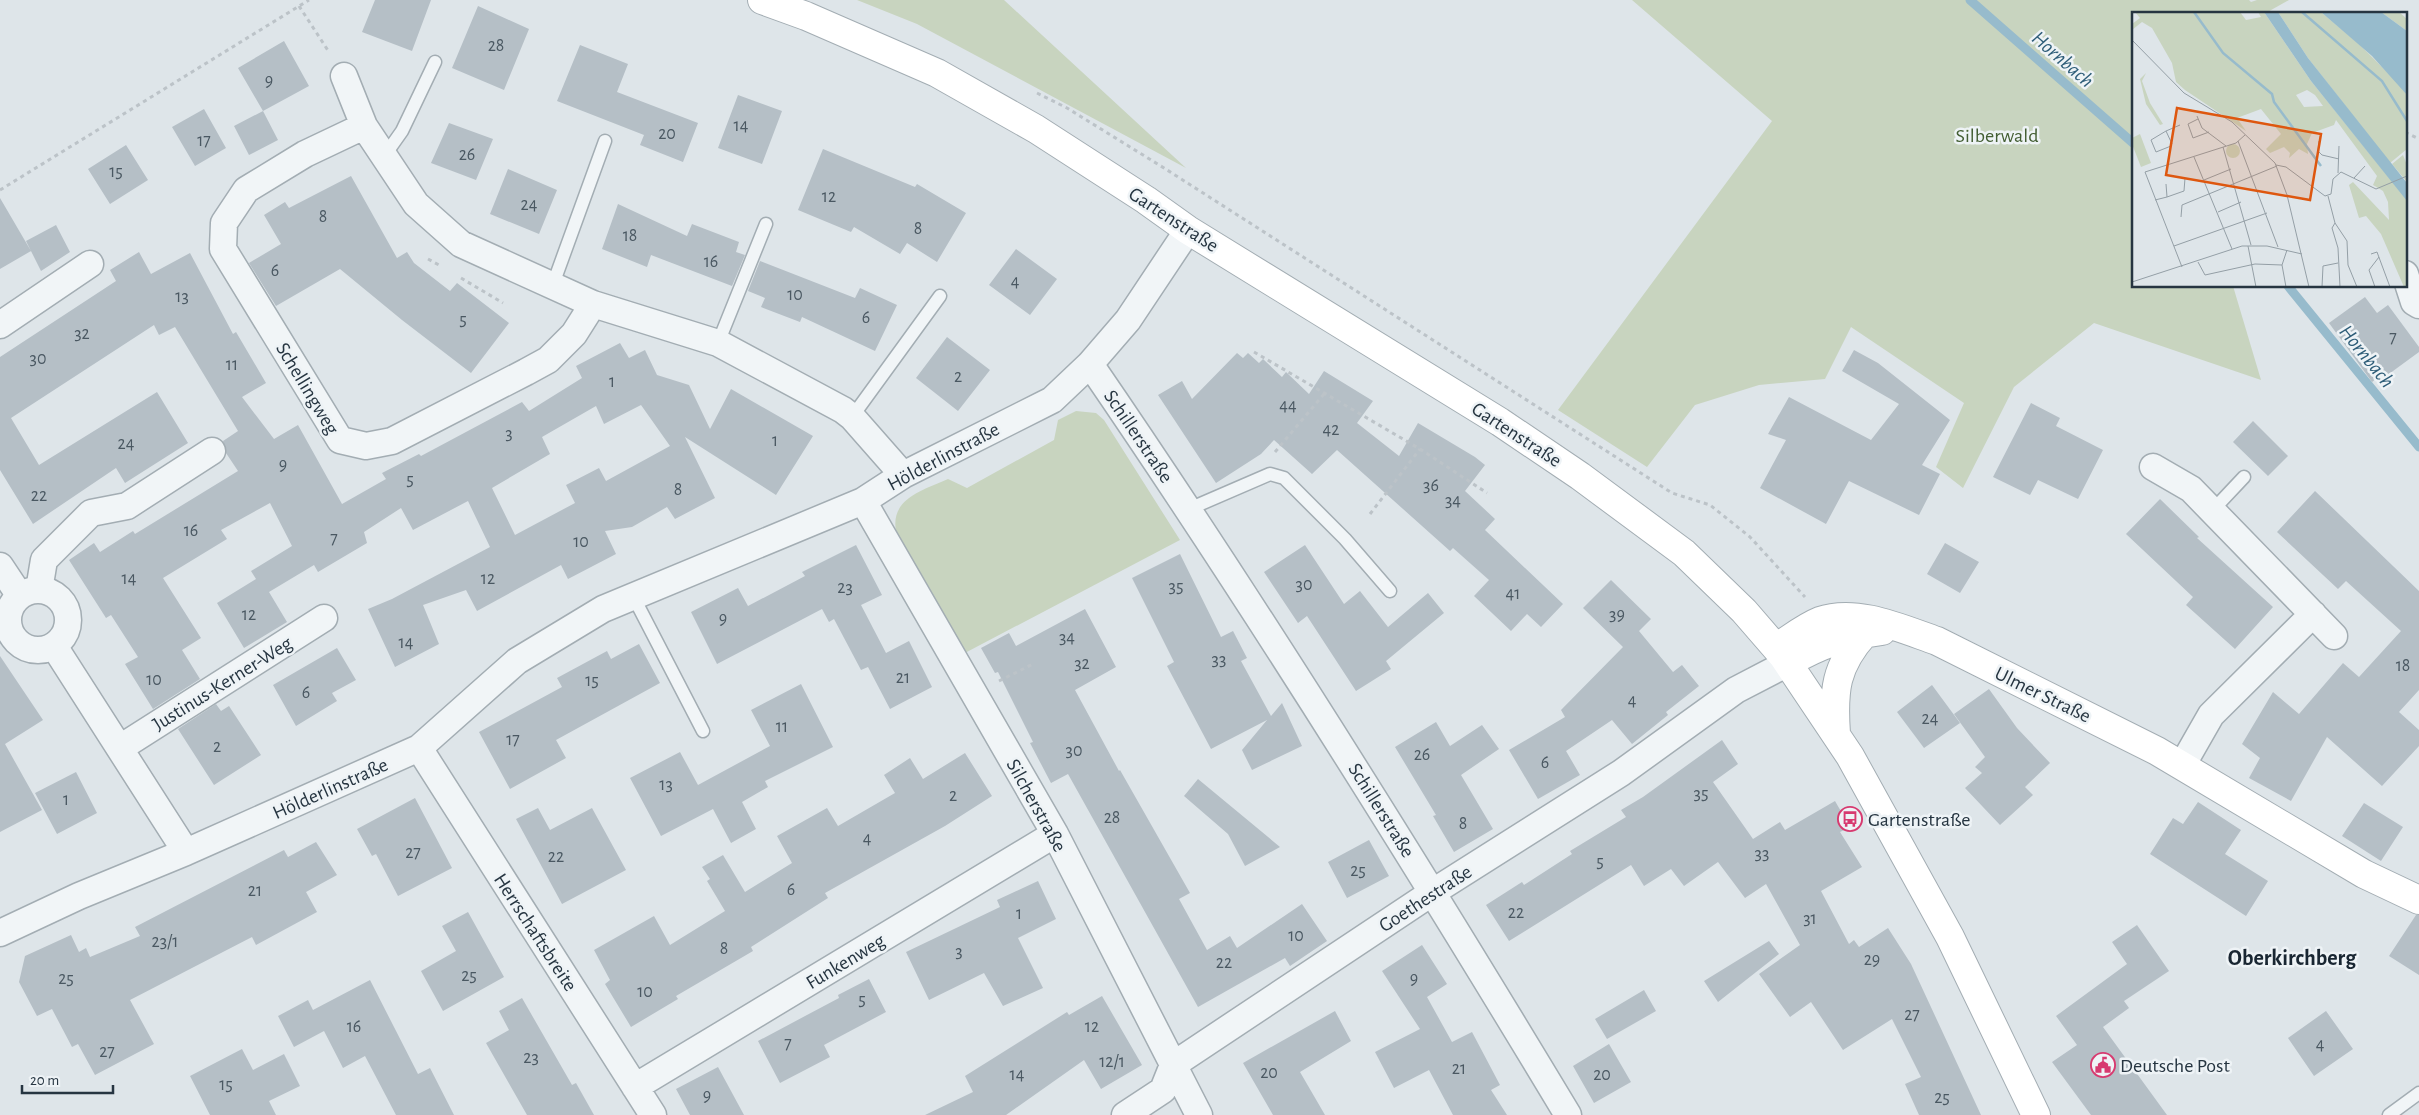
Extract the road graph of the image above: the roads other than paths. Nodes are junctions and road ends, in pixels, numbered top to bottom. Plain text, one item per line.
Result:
1 (762, 0) edge
2 (435, 62) dead end
3 (344, 76) road end
4 (364, 126) junction
5 (606, 141) dead end
6 (385, 155) junction
7 (766, 224) dead end
8 (1188, 230) junction
9 (90, 264) dead end
10 (2406, 277) edge
11 (552, 287) junction
12 (940, 296) dead end
13 (593, 304) junction
14 (2419, 305) edge
15 (0, 325) edge
16 (718, 343) junction
17 (1090, 364) junction
18 (852, 418) junction
19 (212, 451) dead end
20 (2153, 467) dead end
21 (903, 475) junction
22 (2244, 477) dead end
23 (863, 501) junction
24 (1189, 509) junction
25 (2212, 511) junction
26 (0, 566) edge
27 (1390, 591) dead end
28 (29, 593) junction
29 (633, 596) junction
30 (2313, 614) junction
31 (324, 618) dead end
32 (1901, 629) junction
33 (1865, 634) junction
34 (2334, 636) dead end
35 (7, 642) edge
36 (54, 646) junction
37 (1782, 655) junction
38 (703, 731) dead end
39 (1836, 734) junction
40 (120, 748) junction
41 (419, 748) junction
42 (2182, 764) junction
43 (1055, 834) junction
44 (186, 852) junction
45 (1433, 892) junction
46 (2419, 900) edge
47 (0, 933) edge
48 (1173, 1065) junction
49 (635, 1087) junction
50 (2419, 1092) edge
51 (653, 1115) edge
52 (1125, 1115) edge
53 (1199, 1115) edge
54 (1568, 1115) edge
55 (2036, 1115) edge
56 (2389, 1115) edge

1 - 8 main road, Gartenstraße
2 - 6 lane
3 - 4 street
4 - 6 street
4 - 13 street, Schellingweg
5 - 11 lane
6 - 11 street
7 - 16 lane
8 - 17 street, Hölderlinstraße
8 - 37 main road, Gartenstraße
9 - 15 street
10 - 14 street
11 - 13 street
12 - 18 lane
13 - 16 street
16 - 18 street
17 - 21 street, Hölderlinstraße
17 - 24 street, Schillerstraße
18 - 21 street
19 - 28 street
20 - 25 street
21 - 23 street, Hölderlinstraße
22 - 25 lane
23 - 29 street, Hölderlinstraße
23 - 43 street, Silcherstraße
24 - 27 lane
24 - 45 street, Schillerstraße
25 - 30 street
26 - 28 street
28 - 35 street
28 - 36 street
29 - 38 lane
29 - 41 street, Hölderlinstraße
30 - 34 street
30 - 42 street
31 - 40 street, Justinus-Kerner-Weg
32 - 33 main road, Ulmer Straße
32 - 37 main road, Ulmer Straße
32 - 42 main road, Ulmer Straße
33 - 37 main road, Ulmer Straße
33 - 39 main road
35 - 36 street
36 - 40 street
37 - 39 main road, Gartenstraße
37 - 45 street, Goethestraße
39 - 55 main road, Gartenstraße
40 - 44 street
41 - 44 street, Hölderlinstraße
41 - 49 street, Herrschaftsbreite
42 - 46 main road, Ulmer Straße
43 - 48 street, Silcherstraße
43 - 49 street, Funkenweg
44 - 47 street, Hölderlinstraße
45 - 48 street, Goethestraße
45 - 54 street, Schillerstraße
48 - 52 street
48 - 53 street, Silcherstraße
49 - 51 street, Herrschaftsbreite
50 - 56 lane

